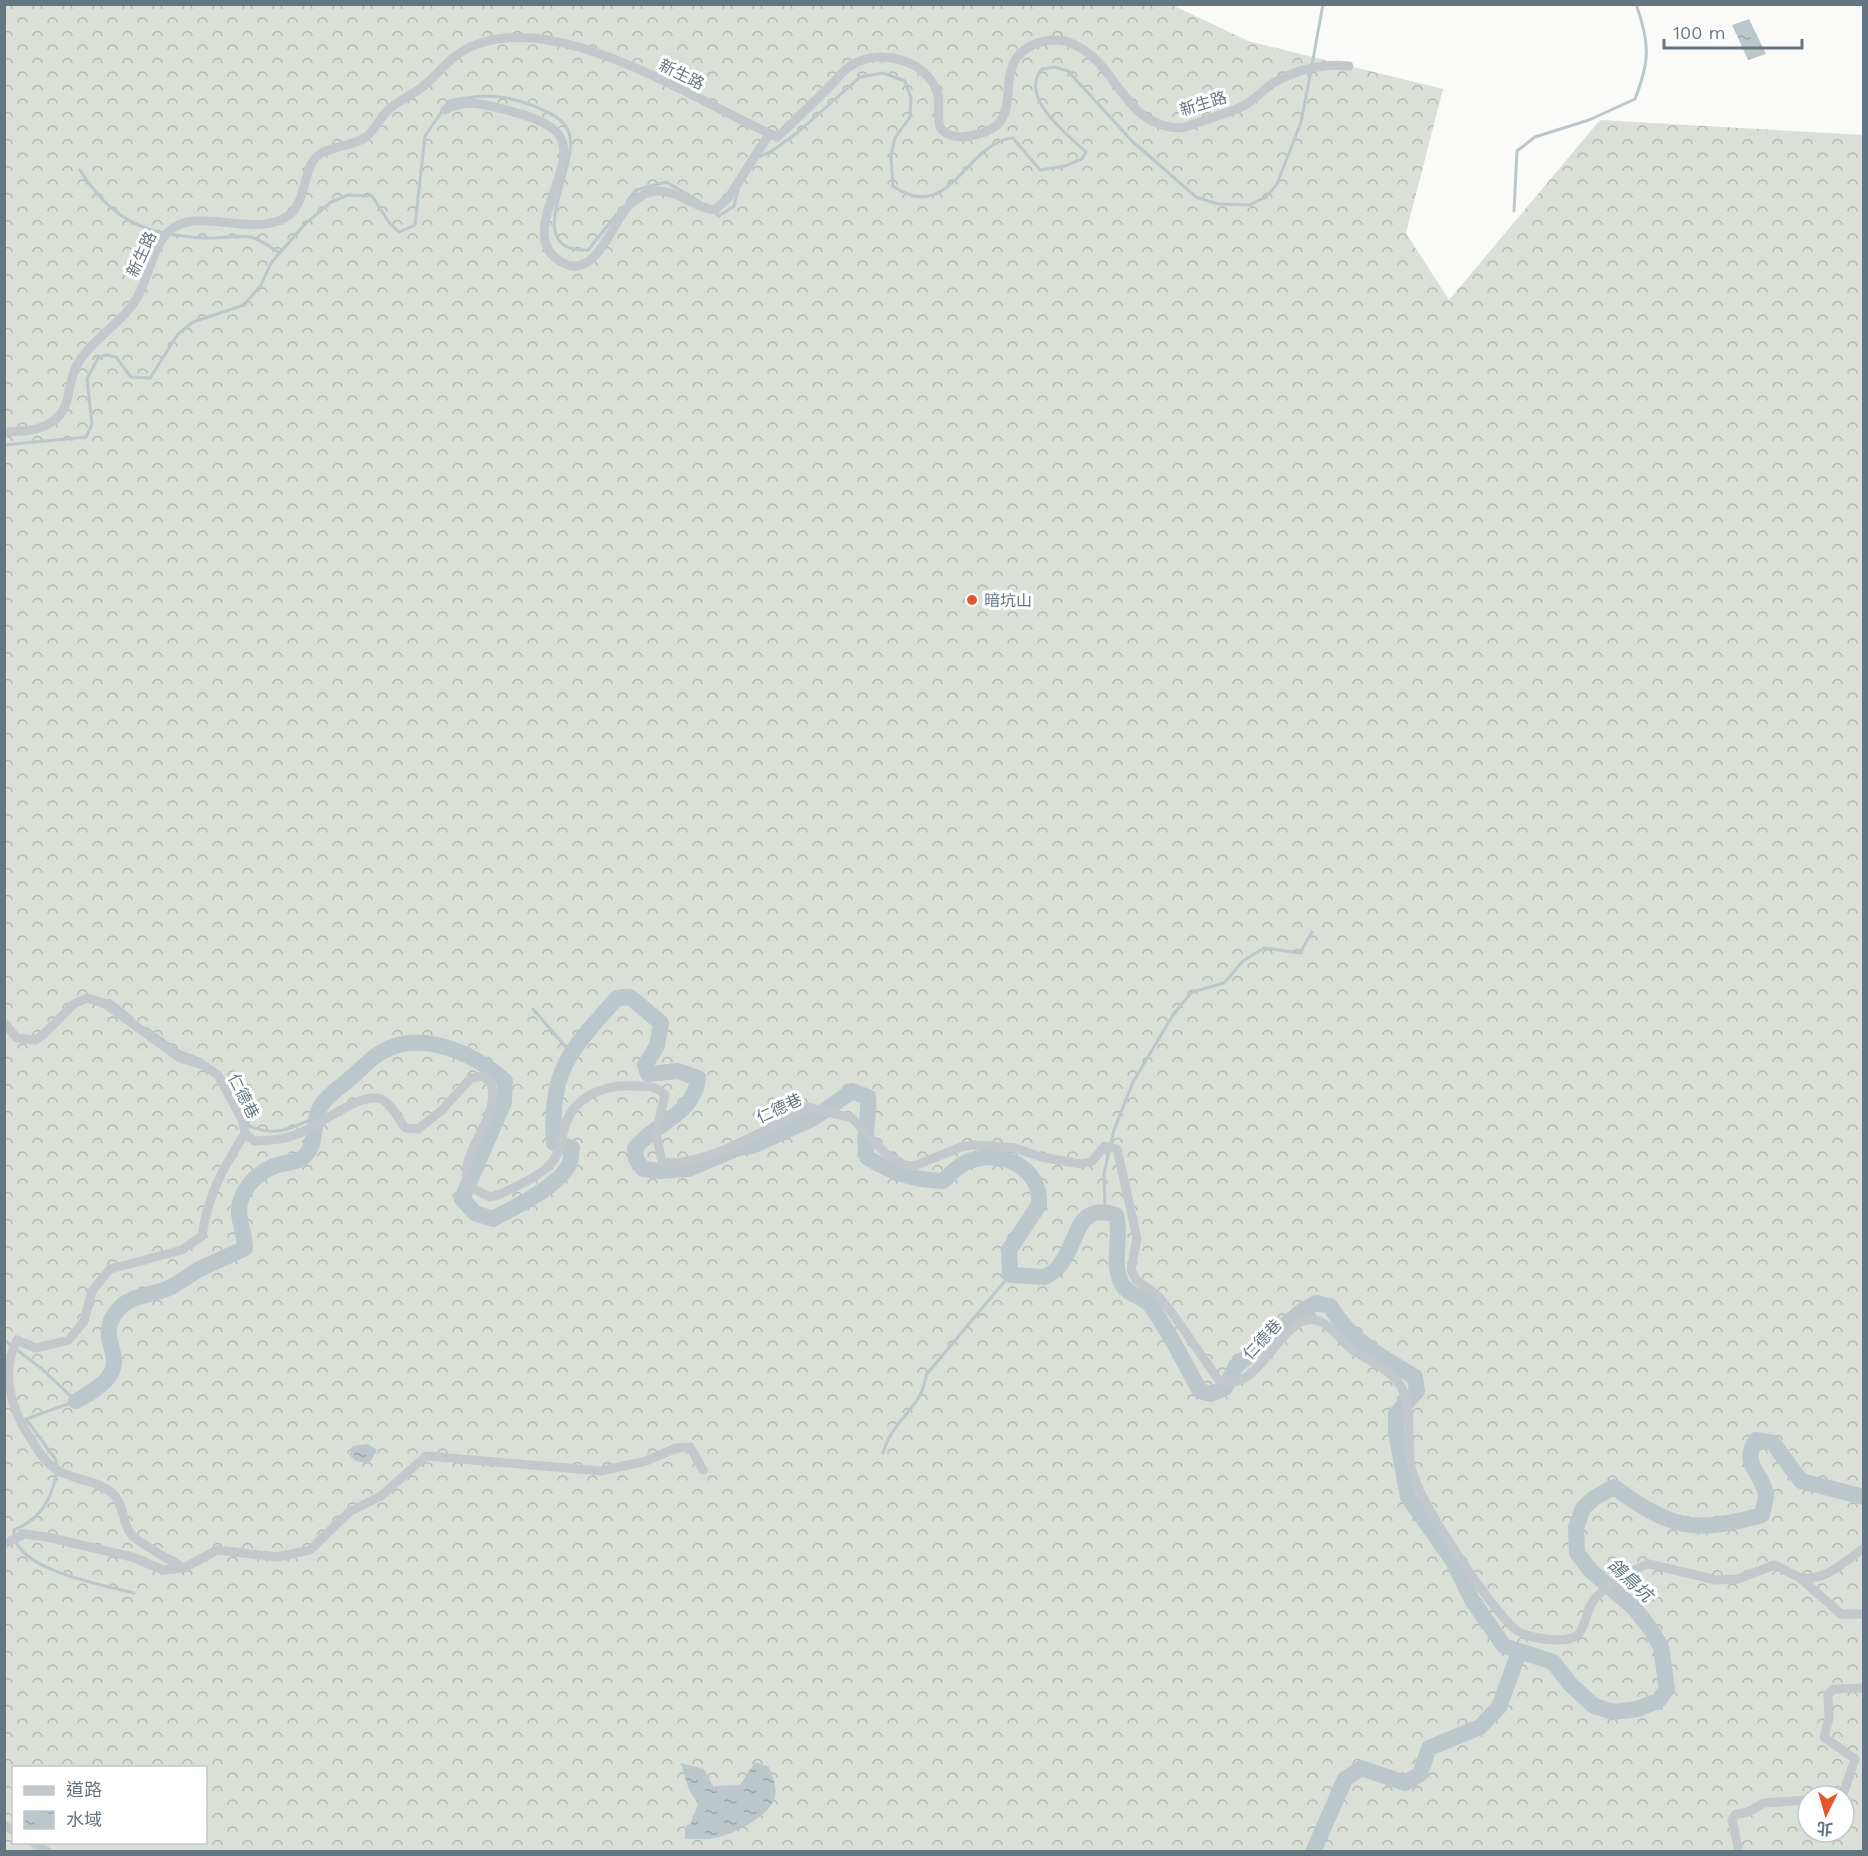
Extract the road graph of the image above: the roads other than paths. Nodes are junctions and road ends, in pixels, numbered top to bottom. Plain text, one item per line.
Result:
1 (1349, 66) dead end
2 (445, 110) dead end
3 (769, 134) junction
4 (4, 432) edge
5 (4, 1023) edge
6 (245, 1133) junction
7 (703, 1470) dead end
8 (8, 1543) edge
9 (1863, 1548) edge
10 (184, 1568) junction
11 (1799, 1577) junction
12 (1863, 1614) edge
13 (1863, 1688) edge
14 (1846, 1784) edge
15 (1796, 1801) edge
16 (1739, 1851) edge

1 - 3 street, 新生路
2 - 3 street
3 - 4 street, 新生路
5 - 6 street, 仁德巷
6 - 10 street
6 - 11 street, 仁德巷
7 - 10 street
8 - 10 street
9 - 11 street
11 - 12 street
13 - 14 street
15 - 16 street

